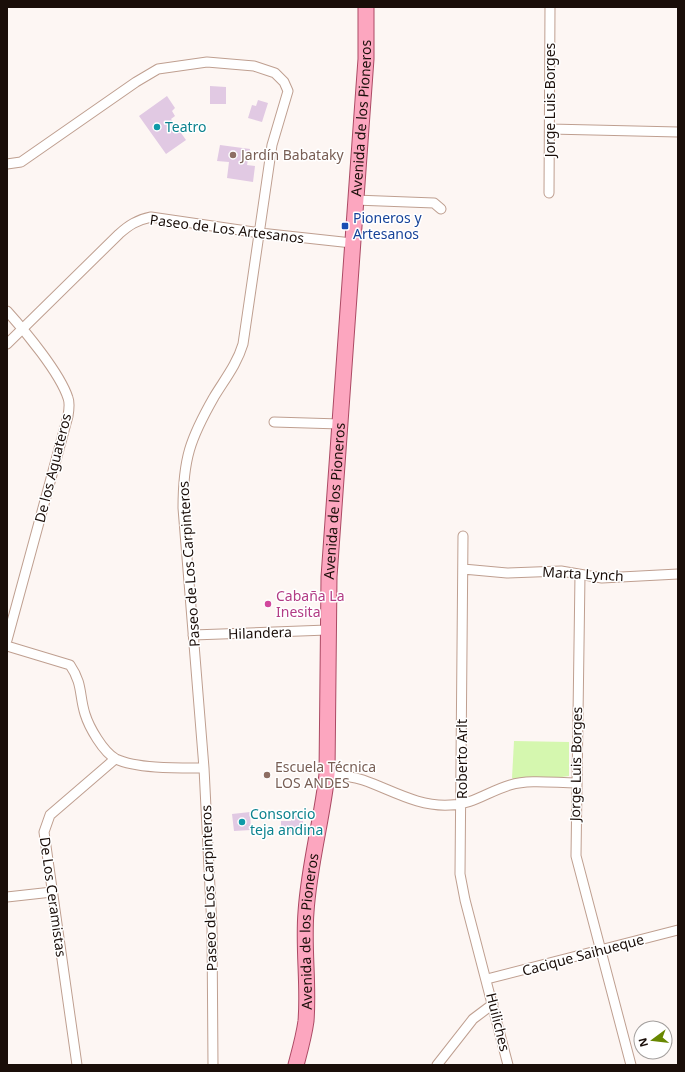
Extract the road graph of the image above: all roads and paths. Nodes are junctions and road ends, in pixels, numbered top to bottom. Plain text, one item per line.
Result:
1 (366, 7) edge
2 (550, 7) edge
3 (550, 129) junction
4 (678, 132) edge
5 (7, 164) edge
6 (550, 193) dead end
7 (355, 200) junction
8 (441, 209) dead end
9 (260, 233) junction
10 (352, 243) junction
11 (7, 311) edge
12 (24, 329) junction
13 (7, 344) edge
14 (274, 422) dead end
15 (340, 424) junction
16 (463, 536) dead end
17 (463, 569) junction
18 (678, 574) edge
19 (580, 575) junction
20 (327, 630) junction
21 (193, 635) junction
22 (7, 640) edge
23 (7, 646) edge
24 (115, 759) junction
25 (204, 768) junction
26 (327, 774) junction
27 (576, 783) junction
28 (462, 804) junction
29 (52, 892) junction
30 (7, 897) edge
31 (678, 930) edge
32 (601, 950) junction
33 (487, 980) junction
34 (493, 1004) junction
35 (76, 1065) edge
36 (213, 1065) edge
37 (296, 1065) edge
38 (437, 1065) edge
39 (508, 1065) edge
40 (631, 1065) edge

1 - 7 main road, Avenida de los Pioneros
2 - 3 street, Jorge Luis Borges
3 - 4 street
3 - 6 street, Jorge Luis Borges
5 - 9 street, Paseo de Los Carpinteros
7 - 8 street
7 - 10 main road, Avenida de los Pioneros
9 - 10 street, Paseo de Los Artesanos
9 - 12 street, Paseo de Los Artesanos
9 - 21 street, Paseo de Los Carpinteros
10 - 15 main road, Avenida de los Pioneros
11 - 12 street, De los Aguateros
12 - 13 street, Paseo de Los Artesanos
12 - 22 street, De los Aguateros
14 - 15 street
15 - 20 main road, Avenida de los Pioneros
16 - 17 street, Roberto Arlt
17 - 19 street, Marta Lynch
17 - 28 street, Roberto Arlt
18 - 19 street, Marta Lynch
19 - 27 street, Jorge Luis Borges
20 - 21 street, Hilandera
20 - 26 main road, Avenida de los Pioneros
21 - 25 street, Paseo de Los Carpinteros
23 - 24 street
24 - 25 street
24 - 29 street, De Los Ceramistas
25 - 36 street, Paseo de Los Carpinteros
26 - 28 street
26 - 37 main road, Avenida de los Pioneros
27 - 28 street
27 - 32 street, Jorge Luis Borges
28 - 33 street, Roberto Arlt
29 - 30 street
29 - 35 street, De Los Ceramistas
31 - 32 street, Cacique Saihueque
32 - 33 street, Cacique Saihueque
32 - 40 street, Jorge Luis Borges
33 - 34 street, Huiliches
34 - 38 street
34 - 39 street, Huiliches

